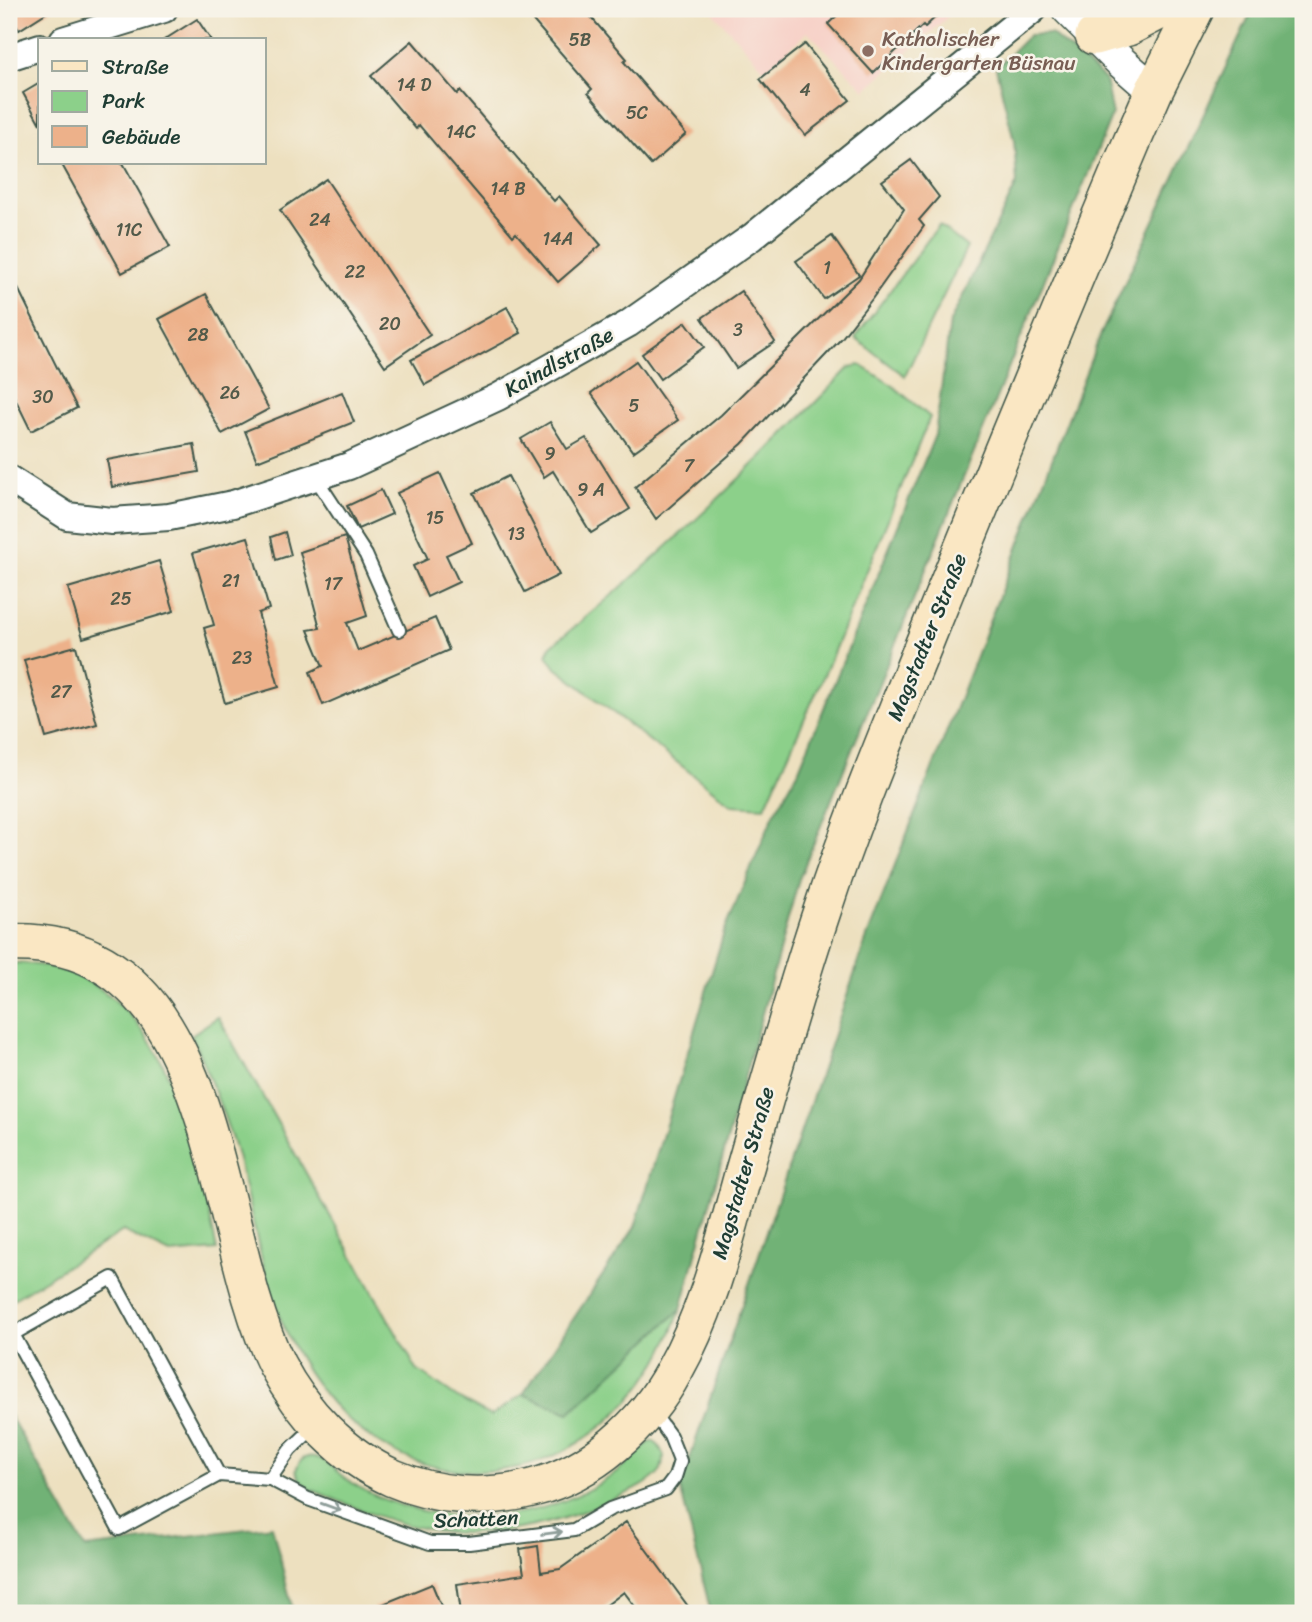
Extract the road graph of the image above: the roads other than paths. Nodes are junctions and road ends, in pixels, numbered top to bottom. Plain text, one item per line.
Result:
1 (164, 9) edge
2 (1034, 9) edge
3 (1068, 9) edge
4 (1163, 9) edge
5 (1195, 9) edge
6 (1094, 36) junction
7 (70, 38) edge
8 (38, 48) edge
9 (9, 57) edge
10 (1154, 91) junction
11 (315, 477) junction
12 (9, 479) edge
13 (399, 630) dead end
14 (9, 943) edge
15 (649, 1407) junction
16 (317, 1423) junction
17 (219, 1475) junction
18 (270, 1479) junction

1 - 7 street
2 - 11 street, Kaindlstraße
3 - 6 street
4 - 6 main road
5 - 10 main road, Magstadter Straße
6 - 10 street
8 - 9 street
10 - 15 main road, Magstadter Straße
11 - 12 street, Kaindlstraße
11 - 13 lane
14 - 16 main road, Magstadter Straße
15 - 16 main road, Magstadter Straße
18 -> 15 lane, Schatten
16 - 18 lane
17 - 17 lane
17 - 18 lane

